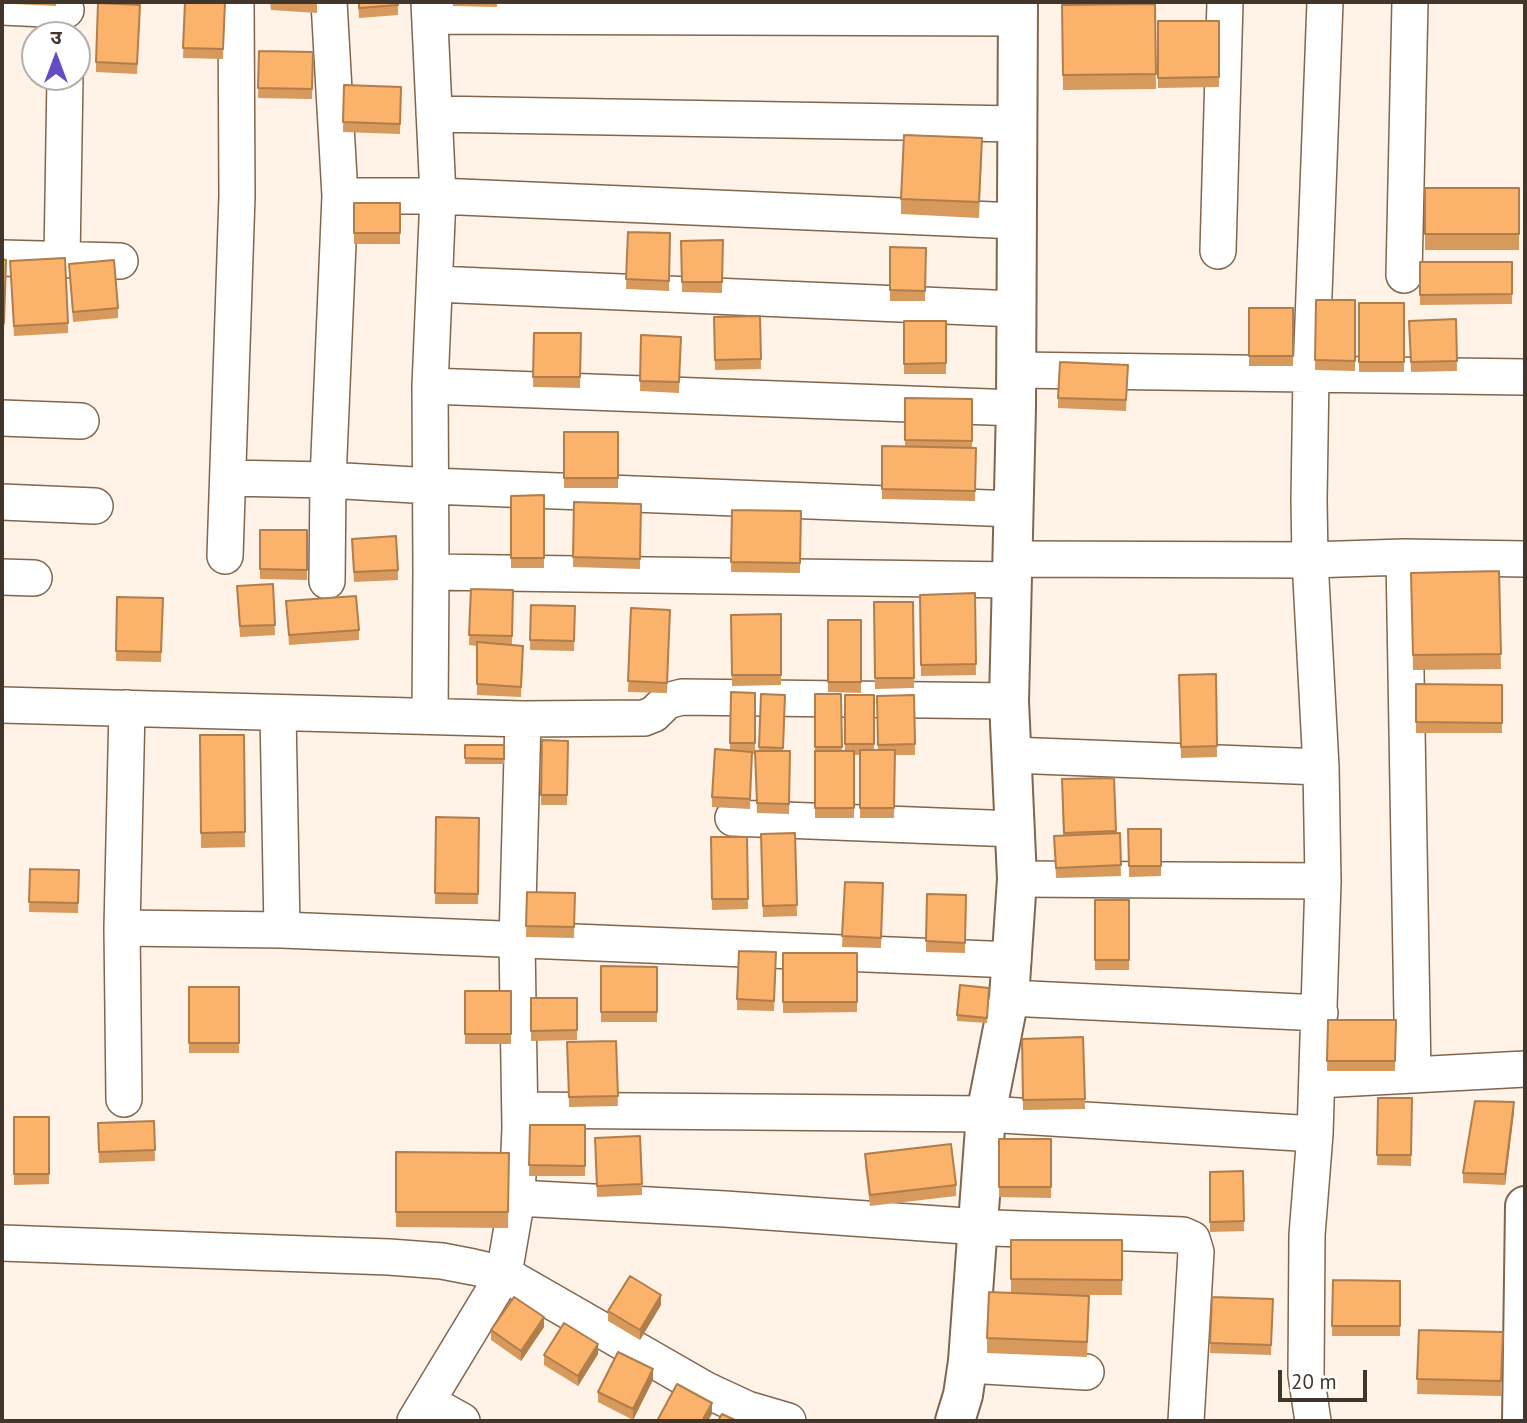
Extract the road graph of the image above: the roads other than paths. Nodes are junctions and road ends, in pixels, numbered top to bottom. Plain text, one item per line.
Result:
1 (236, 2) edge
2 (329, 2) edge
3 (1224, 2) edge
4 (1325, 2) edge
5 (1410, 2) edge
6 (2, 7) edge
7 (429, 9) edge
8 (1018, 10) edge
9 (66, 15) edge
10 (65, 91) edge
11 (434, 114) junction
12 (1018, 124) junction
13 (340, 196) junction
14 (438, 196) junction
15 (1017, 221) junction
16 (1217, 251) dead end
17 (2, 258) edge
18 (62, 259) junction
19 (120, 261) dead end
20 (1404, 275) dead end
21 (435, 284) junction
22 (1016, 309) junction
23 (1016, 370) junction
24 (1311, 374) junction
25 (1525, 377) edge
26 (430, 386) junction
27 (1016, 408) junction
28 (2, 418) edge
29 (80, 421) dead end
30 (228, 478) junction
31 (328, 480) junction
32 (431, 486) junction
33 (2, 502) edge
34 (95, 506) dead end
35 (1014, 509) junction
36 (225, 556) dead end
37 (1404, 558) junction
38 (1525, 559) edge
39 (1310, 560) junction
40 (1012, 570) junction
41 (432, 572) junction
42 (327, 581) dead end
43 (1009, 701) junction
44 (2, 705) edge
45 (127, 708) junction
46 (278, 713) junction
47 (430, 716) junction
48 (523, 719) junction
49 (1011, 755) junction
50 (1321, 767) junction
51 (733, 818) dead end
52 (1015, 829) junction
53 (1017, 879) junction
54 (1323, 881) junction
55 (122, 928) junction
56 (282, 930) junction
57 (517, 941) junction
58 (1013, 960) junction
59 (1009, 998) junction
60 (1320, 1013) junction
61 (1525, 1069) edge
62 (1413, 1075) junction
63 (1318, 1080) junction
64 (124, 1099) dead end
65 (520, 1110) junction
66 (986, 1114) junction
67 (1315, 1134) junction
68 (517, 1198) junction
69 (1525, 1224) edge
70 (978, 1227) junction
71 (2, 1243) edge
72 (504, 1273) junction
73 (1524, 1356) edge
74 (968, 1365) junction
75 (1086, 1372) dead end
76 (421, 1412) edge
77 (462, 1421) edge
78 (788, 1421) edge
79 (955, 1421) edge
80 (1186, 1421) edge
81 (1313, 1421) edge
82 (1521, 1421) edge

1 - 30 street
2 - 13 street
3 - 16 street
4 - 24 street
5 - 20 street
6 - 9 street
7 - 8 street
7 - 11 street
8 - 12 street
10 - 18 street
11 - 12 street
11 - 14 street
12 - 15 street
13 - 14 street
13 - 31 street
14 - 15 street
14 - 21 street
15 - 22 street
17 - 18 street
18 - 19 street
21 - 22 street
21 - 26 street
22 - 23 street
23 - 24 street
23 - 27 street
24 - 25 street
24 - 39 street
26 - 27 street
26 - 32 street
27 - 35 street
28 - 29 street
30 - 31 street
30 - 36 street
31 - 32 street
31 - 42 street
32 - 35 street
32 - 41 street
33 - 34 street
35 - 40 street
37 - 38 street
37 - 39 street
37 - 62 street
39 - 40 street
39 - 50 street
40 - 41 street
40 - 43 street
41 - 47 street
43 - 48 street
43 - 49 street
44 - 45 street
45 - 46 street
45 - 55 street
46 - 47 street
46 - 56 street
47 - 48 street
48 - 57 street
49 - 50 street
49 - 52 street
50 - 54 street
51 - 52 street
52 - 53 street
53 - 54 street
53 - 58 street
54 - 60 street
55 - 56 street
55 - 64 street
56 - 57 street
57 - 58 street
57 - 65 street
58 - 59 street
59 - 60 street
59 - 66 street
60 - 63 street
61 - 62 street
62 - 63 street
63 - 67 street
65 - 66 street
65 - 68 street
66 - 67 street
66 - 70 street
67 - 81 street
68 - 70 street
68 - 72 street
69 - 73 street
70 - 74 street
70 - 80 street
71 - 72 street
72 - 76 street
72 - 78 street
73 - 82 street
74 - 75 street
74 - 79 street
76 - 77 street

